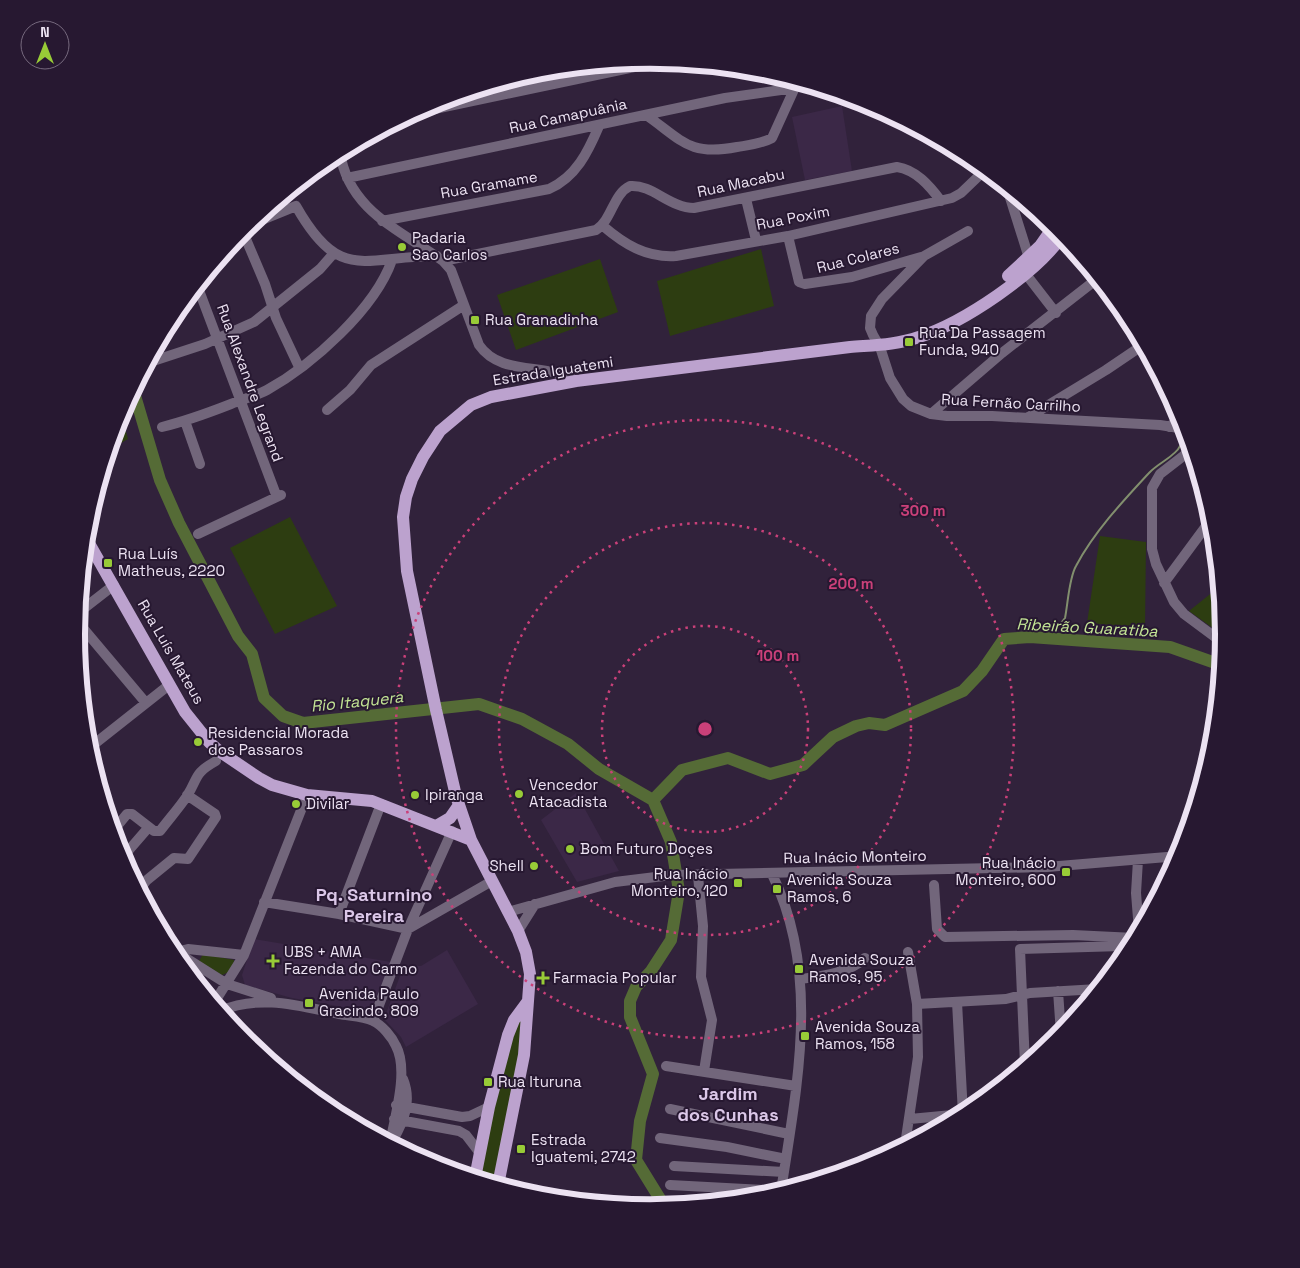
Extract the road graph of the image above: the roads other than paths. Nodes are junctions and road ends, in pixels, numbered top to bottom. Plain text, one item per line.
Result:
1 (622, 70) edge
2 (789, 86) edge
3 (796, 88) edge
4 (450, 106) edge
5 (646, 115) junction
6 (599, 126) junction
7 (342, 160) edge
8 (979, 175) edge
9 (347, 178) junction
10 (746, 199) junction
11 (1010, 199) edge
12 (941, 201) junction
13 (268, 217) edge
14 (382, 221) junction
15 (602, 226) junction
16 (968, 231) dead end
17 (1049, 233) edge
18 (788, 236) junction
19 (244, 240) edge
20 (756, 240) junction
21 (1058, 242) edge
22 (334, 253) junction
23 (924, 256) junction
24 (1029, 258) junction
25 (440, 259) junction
26 (392, 260) junction
27 (1025, 273) junction
28 (1093, 283) edge
29 (200, 292) edge
30 (464, 304) junction
31 (272, 308) junction
32 (1056, 313) junction
33 (217, 340) junction
34 (875, 345) junction
35 (1138, 348) edge
36 (155, 360) edge
37 (299, 367) junction
38 (576, 382) junction
39 (239, 401) junction
40 (327, 410) dead end
41 (930, 414) junction
42 (1027, 418) junction
43 (185, 421) junction
44 (1174, 422) edge
45 (1169, 426) junction
46 (162, 427) dead end
47 (1176, 427) edge
48 (1186, 454) edge
49 (200, 464) dead end
50 (1205, 528) edge
51 (198, 534) dead end
52 (92, 548) edge
53 (1164, 583) junction
54 (114, 585) junction
55 (86, 607) edge
56 (85, 631) edge
57 (1215, 637) edge
58 (169, 685) junction
59 (146, 703) junction
60 (96, 743) edge
61 (216, 761) dead end
62 (188, 795) junction
63 (307, 795) junction
64 (382, 804) junction
65 (459, 805) junction
66 (118, 825) edge
67 (438, 825) junction
68 (148, 828) junction
69 (452, 832) junction
70 (471, 840) junction
71 (128, 851) edge
72 (1169, 857) edge
73 (1134, 860) junction
74 (772, 874) junction
75 (698, 876) junction
76 (492, 881) junction
77 (143, 885) edge
78 (934, 885) dead end
79 (264, 902) junction
80 (535, 904) junction
81 (508, 912) junction
82 (339, 914) junction
83 (1138, 920) edge
84 (408, 929) junction
85 (518, 931) junction
86 (1127, 938) edge
87 (1121, 946) edge
88 (181, 950) edge
89 (908, 952) dead end
90 (244, 955) junction
91 (865, 958) dead end
92 (189, 960) edge
93 (802, 979) junction
94 (227, 984) junction
95 (1089, 989) edge
96 (1058, 991) junction
97 (1021, 996) junction
98 (218, 998) edge
99 (528, 1001) junction
100 (957, 1002) junction
101 (286, 1003) junction
102 (917, 1004) junction
103 (227, 1009) edge
104 (514, 1020) junction
105 (373, 1021) junction
106 (1060, 1023) edge
107 (528, 1024) junction
108 (1025, 1058) edge
109 (666, 1066) dead end
110 (704, 1071) junction
111 (401, 1076) junction
112 (796, 1086) junction
113 (396, 1105) junction
114 (963, 1105) edge
115 (407, 1107) junction
116 (489, 1107) junction
117 (670, 1109) dead end
118 (945, 1116) edge
119 (462, 1117) junction
120 (399, 1120) junction
121 (910, 1120) junction
122 (459, 1131) junction
123 (789, 1134) junction
124 (393, 1137) edge
125 (660, 1138) dead end
126 (906, 1138) edge
127 (479, 1152) junction
128 (786, 1159) junction
129 (674, 1166) dead end
130 (476, 1171) edge
131 (784, 1172) junction
132 (499, 1179) edge
133 (782, 1183) edge
134 (670, 1185) dead end
135 (752, 1189) edge

1 - 4 street
2 - 5 street, Rua Camapuânia
3 - 5 street
5 - 6 street, Rua Camapuânia
6 - 9 street, Rua Camapuânia
6 - 14 street, Rua Gramame
7 - 9 street
8 - 12 street, Rua Poxim
9 - 14 street
10 - 12 street, Rua Macabu
10 - 15 street, Rua Macabu
10 - 20 street
11 - 24 street
12 - 18 street, Rua Poxim
13 - 22 street
14 - 25 street
15 - 20 street, Rua Poxim
15 - 25 street
16 - 23 street
17 - 24 main road
18 - 20 street, Rua Poxim
18 - 23 street, Rua Colares
19 - 31 street
21 - 27 main road
22 - 26 street
22 - 31 street
23 - 34 street, Rua Fernão Carrilho
24 - 34 main road
25 - 26 street
25 - 30 street
26 - 37 street
27 - 32 street
27 - 34 main road
28 - 32 street
29 - 33 street, Rua Alexandre Legrand
30 - 38 street
30 - 40 street
31 - 33 street
31 - 37 street
32 - 41 street
33 - 36 street
33 - 39 street, Rua Alexandre Legrand
34 - 38 main road, Estrada Iguatemi
34 - 41 street, Rua Fernão Carrilho
35 - 42 street
37 - 39 street
38 - 65 main road, Estrada Iguatemi
39 - 43 street
39 - 51 street, Rua Alexandre Legrand
41 - 42 street, Rua Fernão Carrilho
42 - 45 street, Rua Fernão Carrilho
43 - 46 street
43 - 49 street
44 - 45 street
45 - 47 street, Rua Fernão Carrilho
48 - 53 street
50 - 53 street
52 - 54 main road, Rua Luís Mateus
53 - 57 street
54 - 55 street
54 - 58 main road, Rua Luís Mateus
56 - 59 street
58 - 59 street
58 - 63 main road, Rua Luís Mateus
59 - 60 street
61 - 62 street
62 - 68 street
62 - 77 street
63 - 64 main road, Rua Luís Mateus
63 - 79 street
64 - 67 main road, Rua Luís Mateus
64 - 82 street
65 - 67 main road
65 - 70 main road, Estrada Iguatemi
66 - 68 street
67 - 69 main road, Rua Luís Mateus
68 - 71 street
69 - 70 main road, Rua Luís Mateus
69 - 84 street
70 - 76 main road, Estrada Iguatemi
72 - 73 street, Rua Inácio Monteiro
73 - 74 street, Rua Inácio Monteiro
73 - 83 street
74 - 75 street, Rua Inácio Monteiro
74 - 93 street
75 - 80 street, Rua Inácio Monteiro
75 - 110 street
76 - 81 main road, Estrada Iguatemi
76 - 84 street
78 - 86 street
79 - 82 street
79 - 90 street
80 - 81 street, Rua Inácio Monteiro
80 - 85 street
81 - 85 main road, Estrada Iguatemi
82 - 84 street
84 - 105 street
85 - 99 main road, Estrada Iguatemi
87 - 97 street
88 - 90 street
89 - 102 street
90 - 94 street
91 - 93 street
92 - 94 street
93 - 112 street
94 - 98 street
94 - 101 street
95 - 96 street
96 - 97 street
96 - 106 street
97 - 100 street
97 - 108 street
99 - 104 main road
99 - 107 main road, Estrada Iguatemi
100 - 102 street
100 - 114 street
101 - 103 street
101 - 105 street
102 - 121 street
104 - 107 main road
104 - 116 main road
105 - 111 street
107 - 132 main road, Estrada Iguatemi
109 - 110 street
110 - 112 street
111 - 113 street
111 - 115 street
112 - 123 street
113 - 115 street
113 - 120 street
115 - 119 street
115 - 120 street
116 - 119 street
116 - 127 main road
117 - 123 street
118 - 121 street
119 - 122 street
120 - 122 street
120 - 124 street
121 - 126 street
122 - 127 street
123 - 128 street
125 - 128 street
127 - 130 main road
128 - 131 street
129 - 131 street
131 - 133 street
134 - 135 street

